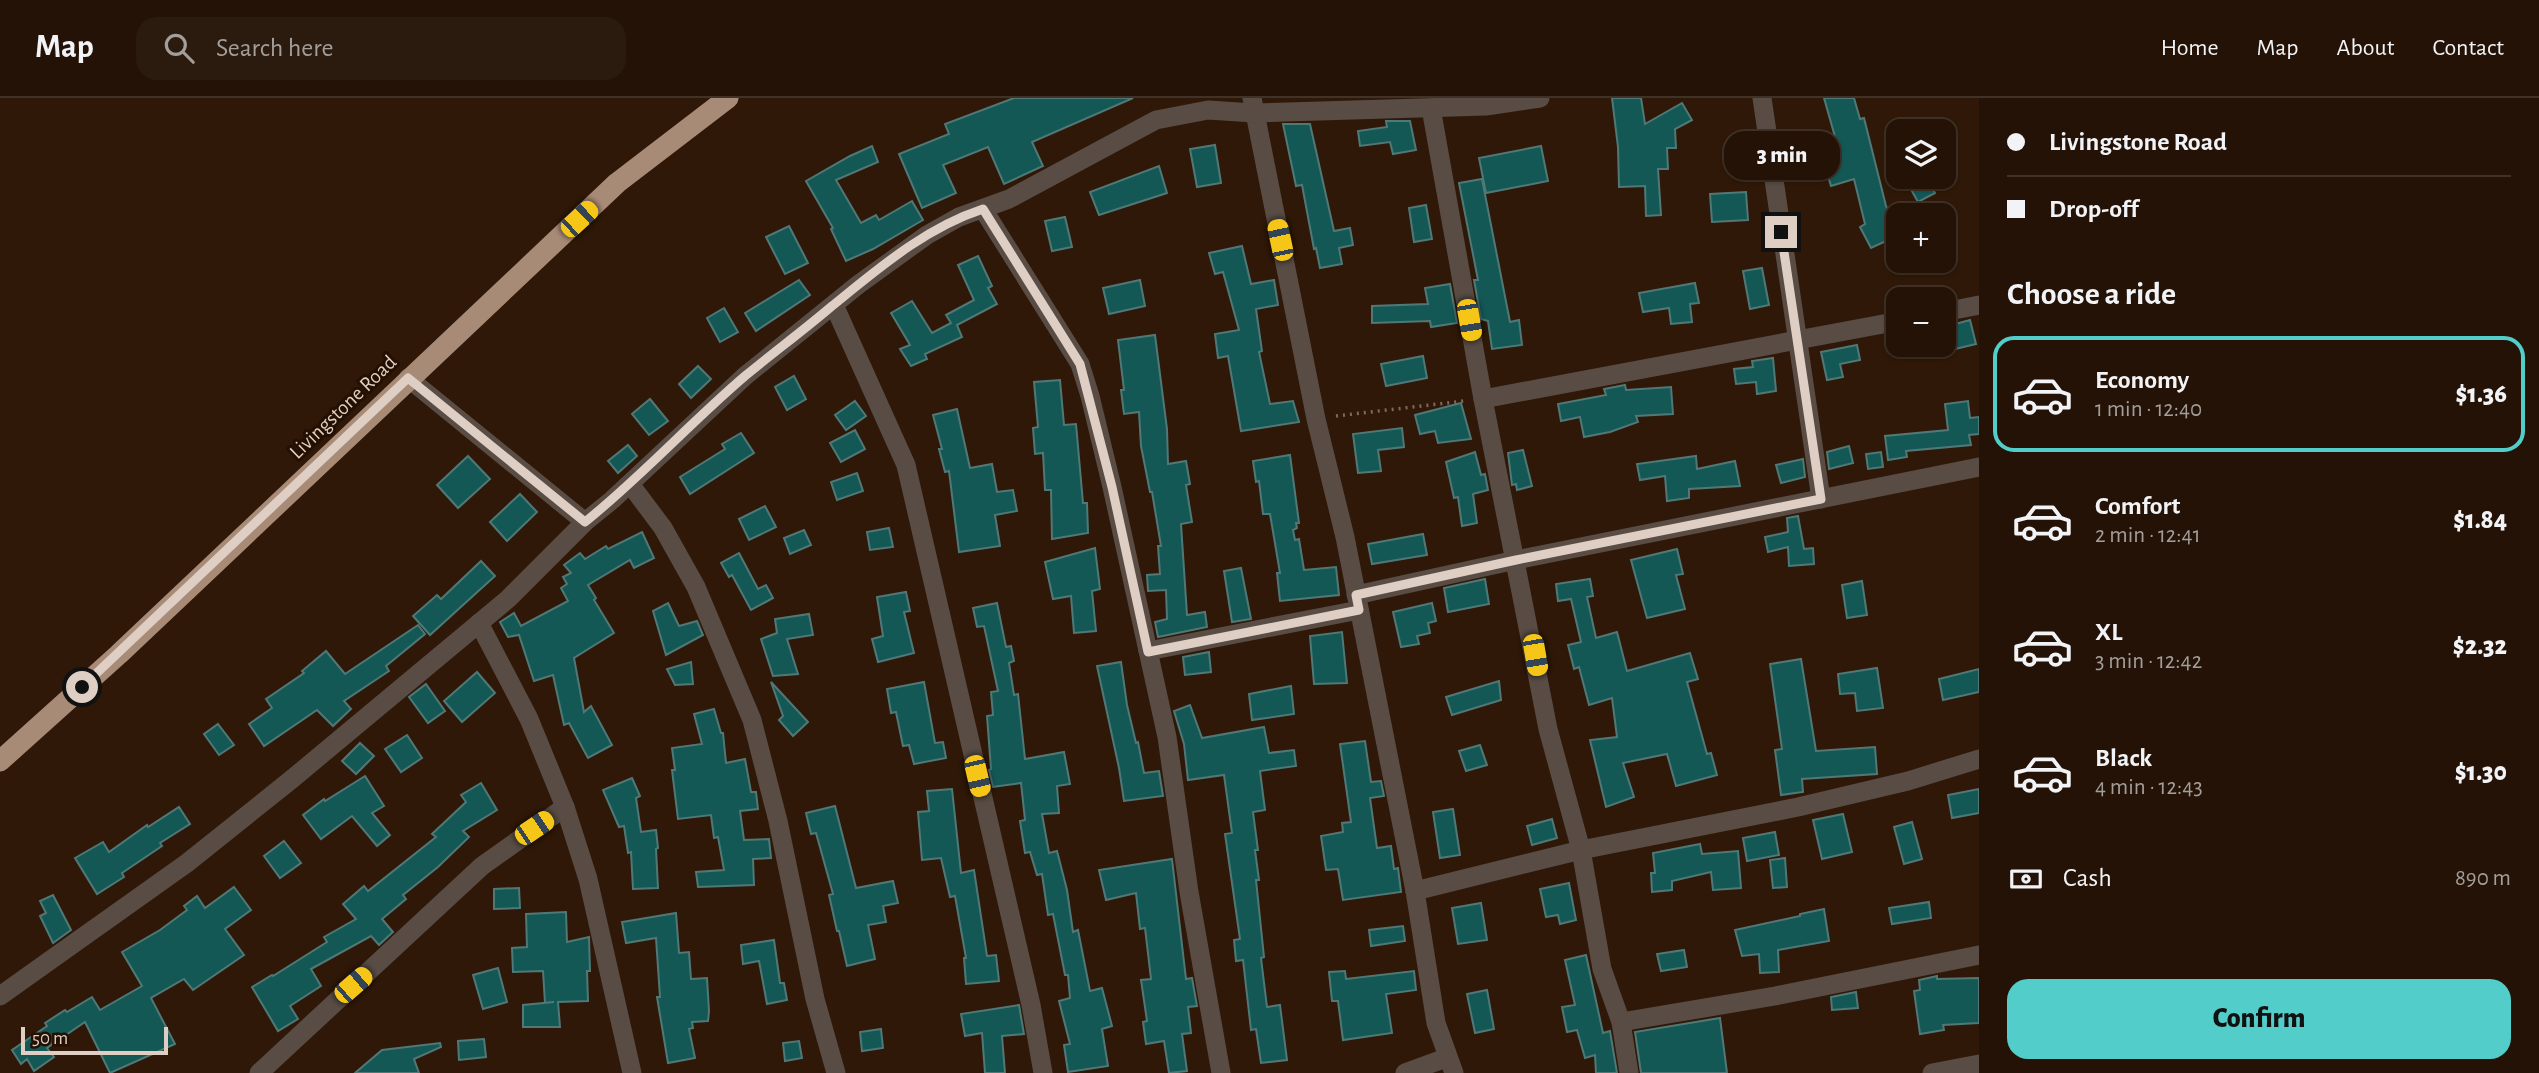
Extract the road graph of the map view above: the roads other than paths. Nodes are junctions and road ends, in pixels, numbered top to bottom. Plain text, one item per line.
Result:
1 (728, 98) edge
2 (1540, 98) edge
3 (1762, 98) edge
4 (1253, 105) edge
5 (1421, 105) edge
6 (983, 209) junction
7 (834, 305) junction
8 (1979, 305) edge
9 (1956, 310) edge
10 (1886, 323) edge
11 (1796, 339) junction
12 (408, 378) junction
13 (1483, 399) junction
14 (1979, 467) edge
15 (629, 484) junction
16 (1821, 499) junction
17 (585, 522) junction
18 (1516, 560) junction
19 (1358, 602) junction
20 (479, 623) junction
21 (1148, 652) junction
22 (1979, 759) edge
23 (0, 761) edge
24 (565, 807) junction
25 (1581, 850) junction
26 (1415, 891) junction
27 (1979, 955) edge
28 (0, 996) edge
29 (1620, 1022) junction
30 (1979, 1064) edge
31 (1450, 1065) edge
32 (259, 1073) edge
33 (632, 1073) edge
34 (836, 1073) edge
35 (1043, 1073) edge
36 (1221, 1073) edge
37 (1405, 1073) edge
38 (1629, 1073) edge
39 (1932, 1073) edge

1 - 12 highway, Livingstone Road
2 - 5 street
3 - 11 street
4 - 5 street
4 - 6 street
4 - 19 street
5 - 13 street
6 - 7 street
6 - 21 street
7 - 15 street
7 - 35 street
8 - 9 street
10 - 11 street
11 - 13 street
11 - 16 street
12 - 17 street
12 - 23 highway, Livingstone Road
13 - 18 street
14 - 16 street
15 - 17 street
15 - 34 street
16 - 18 street
17 - 20 street
18 - 19 street
18 - 25 street
19 - 21 street
19 - 26 street
20 - 24 street
20 - 28 street
21 - 36 street
22 - 25 street
24 - 32 street
24 - 33 street
25 - 26 street
25 - 29 street
26 - 31 street
27 - 29 street
29 - 38 street
30 - 39 street
31 - 37 street

